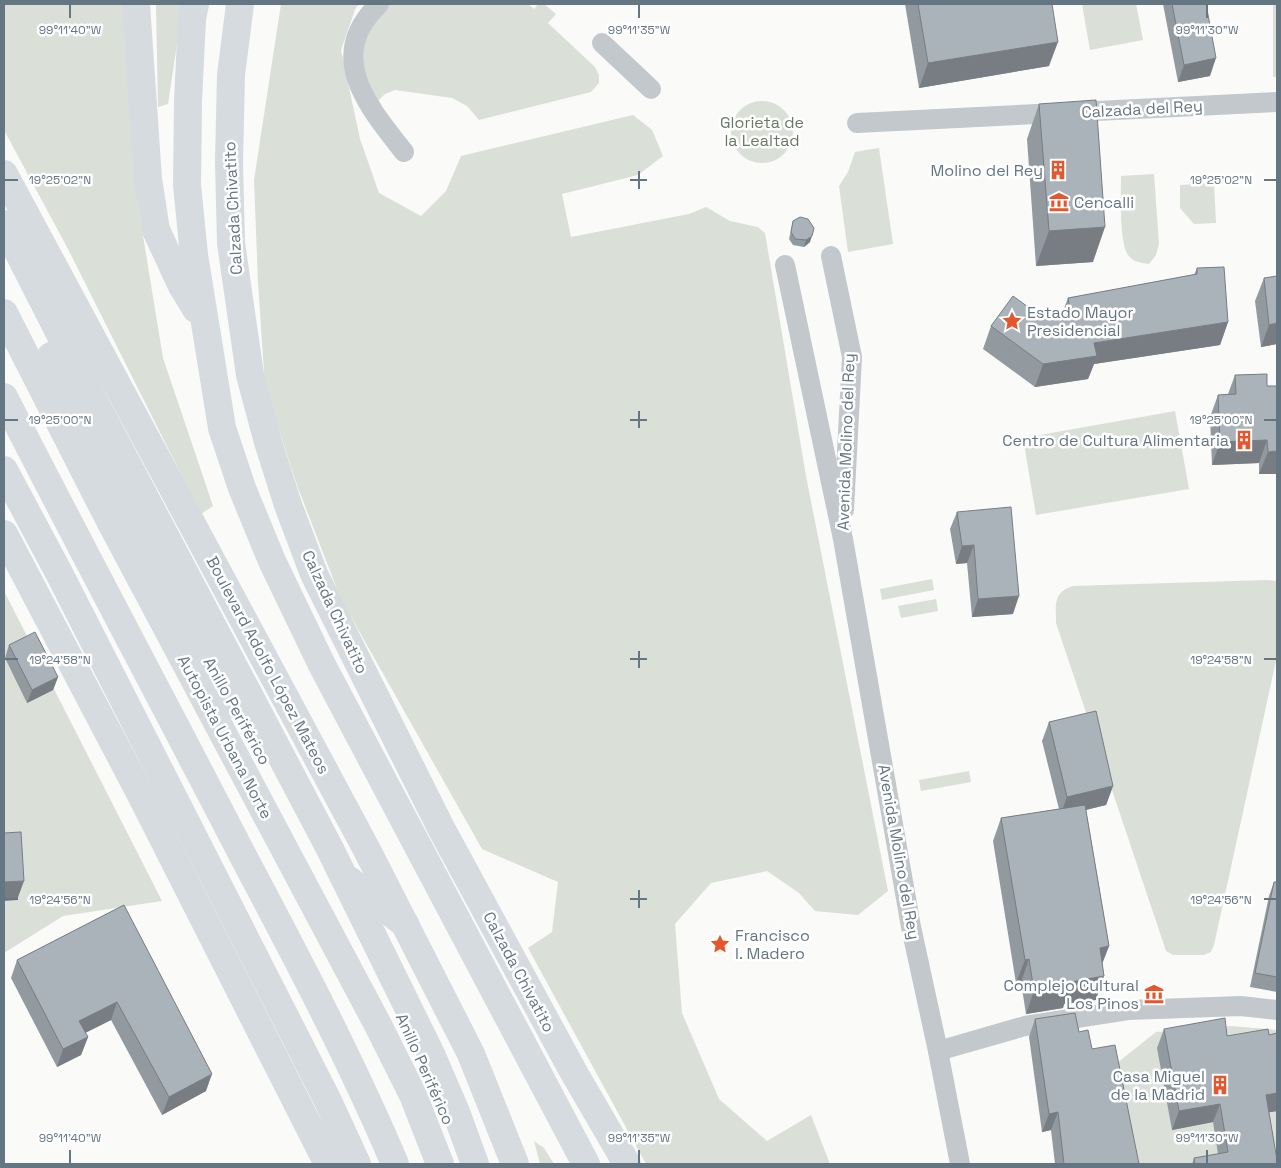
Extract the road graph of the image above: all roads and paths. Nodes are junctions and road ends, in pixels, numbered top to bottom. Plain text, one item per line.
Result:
1 (136, 4) edge
2 (195, 4) edge
3 (240, 4) edge
4 (379, 4) edge
5 (602, 43) dead end
6 (651, 88) dead end
7 (1277, 102) edge
8 (857, 124) dead end
9 (404, 152) dead end
10 (4, 174) edge
11 (4, 224) edge
12 (831, 256) dead end
13 (4, 259) edge
14 (785, 265) dead end
15 (4, 313) edge
16 (204, 320) junction
17 (4, 397) edge
18 (4, 426) edge
19 (4, 470) edge
20 (4, 534) edge
21 (843, 539) junction
22 (316, 855) junction
23 (405, 924) junction
24 (1277, 1010) edge
25 (938, 1051) junction
26 (328, 1164) edge
27 (357, 1164) edge
28 (384, 1164) edge
29 (395, 1164) edge
30 (440, 1164) edge
31 (465, 1164) edge
32 (475, 1164) edge
33 (514, 1164) edge
34 (586, 1164) edge
35 (627, 1164) edge
36 (960, 1164) edge

1 - 16 main road
2 - 16 main road, Calzada Chivatito
3 - 35 main road, Calzada Chivatito
4 - 9 street
5 - 6 street
7 - 8 street, Calzada del Rey
10 - 23 main road, Boulevard Adolfo López Mateos
11 - 32 main road
12 - 21 street, Avenida Molino del Rey
13 - 22 main road, Anillo Periférico
14 - 21 street, Avenida Molino del Rey
15 - 30 main road, Autopista Urbana Norte
16 - 34 main road, Calzada Chivatito
17 - 29 main road
18 - 28 main road
19 - 27 main road
20 - 26 main road
21 - 25 street, Avenida Molino del Rey
22 - 23 main road
22 - 31 main road, Anillo Periférico
23 - 33 main road, Boulevard Adolfo López Mateos
24 - 25 street
25 - 36 street, Avenida Molino del Rey

